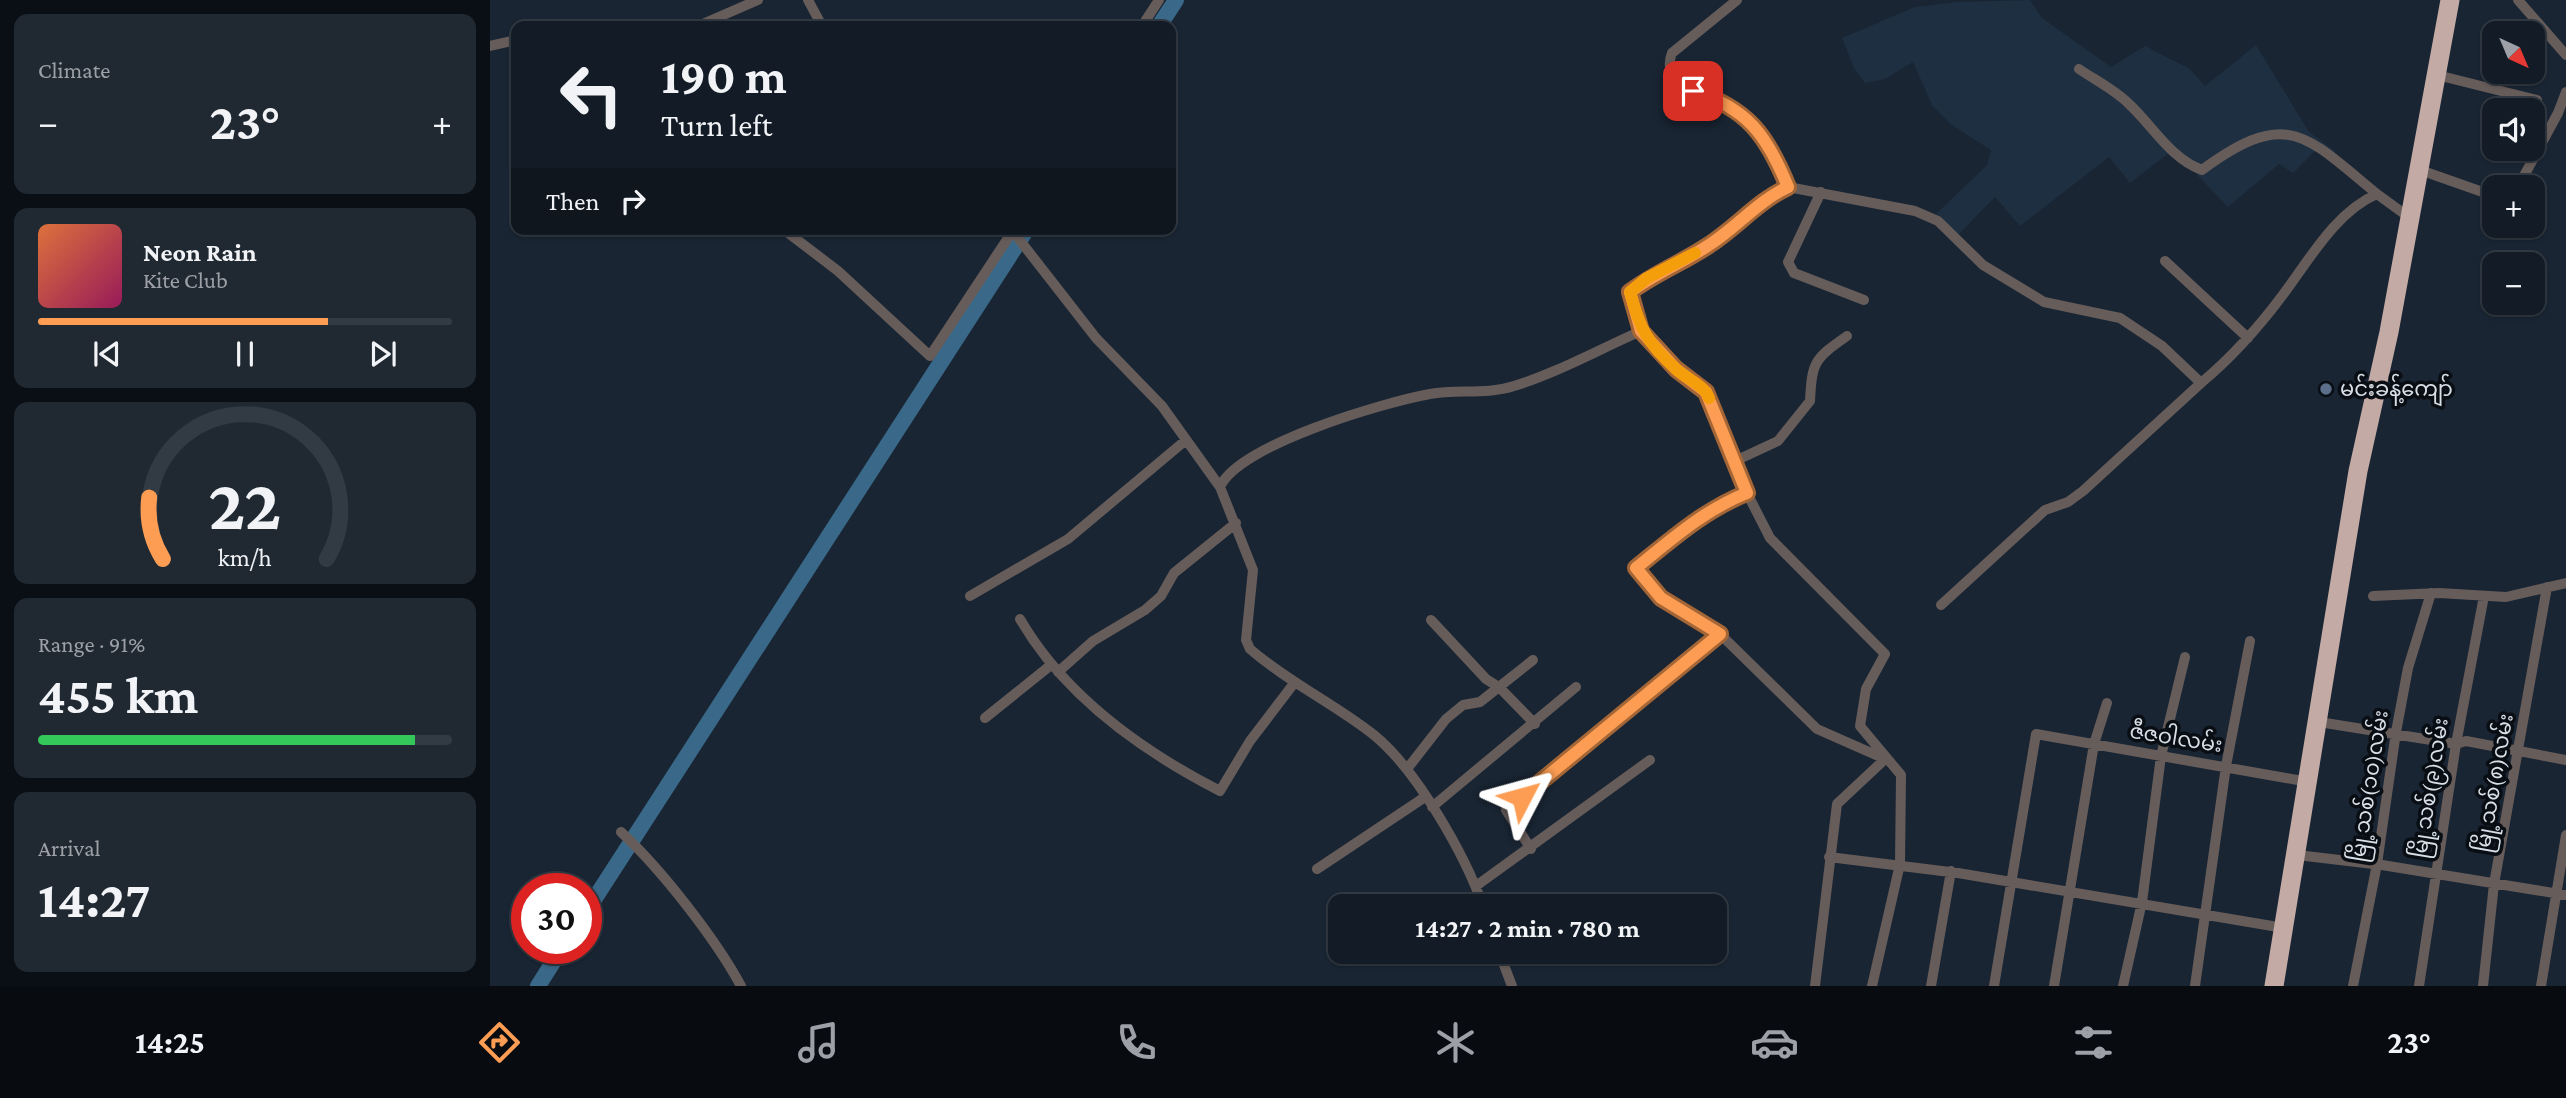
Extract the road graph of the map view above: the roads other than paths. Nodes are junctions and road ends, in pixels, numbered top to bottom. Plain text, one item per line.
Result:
1 (758, 0) edge
2 (808, 0) edge
3 (1159, 0) edge
4 (1737, 0) edge
5 (2450, 0) edge
6 (2518, 0) edge
7 (710, 21) edge
8 (819, 21) edge
9 (1145, 21) edge
10 (511, 41) edge
11 (490, 46) edge
12 (2566, 55) edge
13 (2079, 69) dead end
14 (2437, 75) junction
15 (2566, 92) edge
16 (2529, 98) edge
17 (2420, 170) junction
18 (2524, 175) edge
19 (1788, 187) junction
20 (1821, 192) junction
21 (2482, 192) edge
22 (2376, 194) junction
23 (2410, 218) junction
24 (791, 235) edge
25 (1009, 235) edge
26 (1016, 235) edge
27 (2165, 261) dead end
28 (1864, 300) dead end
29 (1641, 331) junction
30 (1847, 336) dead end
31 (2248, 338) junction
32 (2200, 383) junction
33 (1186, 440) junction
34 (1735, 461) junction
35 (1220, 487) junction
36 (1747, 493) junction
37 (1236, 523) junction
38 (2566, 583) edge
39 (2547, 587) junction
40 (2431, 593) junction
41 (970, 596) dead end
42 (2373, 596) dead end
43 (2484, 596) junction
44 (1941, 606) dead end
45 (1020, 618) dead end
46 (1431, 620) dead end
47 (1720, 634) junction
48 (2250, 641) dead end
49 (2185, 657) dead end
50 (1533, 660) dead end
51 (1055, 668) junction
52 (1295, 682) junction
53 (1576, 687) dead end
54 (1500, 688) junction
55 (2106, 703) dead end
56 (985, 718) dead end
57 (2319, 722) junction
58 (1535, 724) junction
59 (2396, 732) junction
60 (2094, 744) junction
61 (2456, 744) junction
62 (2520, 752) junction
63 (2161, 756) junction
64 (1885, 759) junction
65 (1650, 760) dead end
66 (2566, 760) edge
67 (2226, 766) junction
68 (1407, 769) junction
69 (2309, 782) junction
70 (1425, 797) junction
71 (1432, 807) junction
72 (621, 832) dead end
73 (2566, 835) edge
74 (1531, 849) junction
75 (2297, 855) junction
76 (1829, 857) junction
77 (1900, 864) junction
78 (2377, 864) junction
79 (1317, 869) dead end
80 (1951, 872) junction
81 (2436, 874) junction
82 (2012, 881) junction
83 (2494, 884) junction
84 (1476, 886) junction
85 (2069, 892) junction
86 (1479, 894) edge
87 (2562, 894) edge
88 (2142, 902) junction
89 (2206, 917) junction
90 (2284, 928) junction
91 (1504, 964) edge
92 (741, 986) edge
93 (1512, 986) edge
94 (1815, 986) edge
95 (1872, 986) edge
96 (1931, 986) edge
97 (1994, 986) edge
98 (2054, 986) edge
99 (2123, 986) edge
100 (2195, 986) edge
101 (2274, 986) edge
102 (2353, 986) edge
103 (2419, 986) edge
104 (2483, 986) edge
105 (2541, 986) edge

1 - 7 street
2 - 8 street
3 - 9 street
4 - 19 street
5 - 14 highway
6 - 12 street
10 - 11 street
13 - 22 street
14 - 16 street
14 - 17 highway
15 - 18 street
17 - 21 street
17 - 23 highway
19 - 20 street
19 - 29 street
20 - 28 street
20 - 32 street
22 - 23 street
22 - 31 street
23 - 57 highway
24 - 25 street
26 - 33 street
27 - 31 street
29 - 34 street
29 - 35 street
30 - 34 street
31 - 32 street
32 - 44 street
33 - 35 street
33 - 41 street
34 - 36 street
35 - 37 street
36 - 47 street
36 - 64 street
37 - 51 street
37 - 52 street
38 - 39 street
39 - 43 street
39 - 62 street, မြို့သစ်(၈)လမ်း
40 - 42 street
40 - 43 street
40 - 59 street, မြို့သစ်(၁၀)လမ်း
43 - 61 street, မြို့သစ်(၉)လမ်း
45 - 51 street
46 - 54 street
47 - 64 street
47 - 74 street
48 - 67 street
49 - 63 street
50 - 54 street
51 - 52 street
51 - 56 street
52 - 68 street
53 - 58 street
54 - 58 street
54 - 68 street
55 - 60 street
57 - 59 street
57 - 69 highway
58 - 71 street
59 - 61 street
59 - 78 street, မြို့သစ်(၁၀)လမ်း
60 - 63 street, ဇီဇဝါလမ်း
60 - 82 street, ဇီဇဝါလမ်း
60 - 85 street
61 - 62 street
61 - 81 street, မြို့သစ်(၉)လမ်း
62 - 66 street
62 - 83 street, မြို့သစ်(၈)လမ်း
63 - 67 street, ဇီဇဝါလမ်း
63 - 88 street
64 - 76 street
64 - 77 street
65 - 74 street
67 - 69 street, ဇီဇဝါလမ်း
67 - 89 street
68 - 70 street
69 - 75 highway
70 - 71 street
70 - 79 street
71 - 84 street
72 - 92 street
73 - 87 street
74 - 84 street
75 - 78 street
75 - 90 highway
76 - 77 street
76 - 94 street
77 - 80 street
77 - 95 street
78 - 81 street
78 - 102 street, မြို့သစ်(၁၀)လမ်း
80 - 82 street
80 - 96 street
81 - 83 street
81 - 103 street, မြို့သစ်(၉)လမ်း
82 - 85 street
82 - 97 street
83 - 87 street
83 - 104 street, မြို့သစ်(၈)လမ်း
84 - 86 street
85 - 88 street
85 - 98 street
87 - 105 street
88 - 89 street
88 - 99 street
89 - 90 street
89 - 100 street
90 - 101 highway
91 - 93 street

